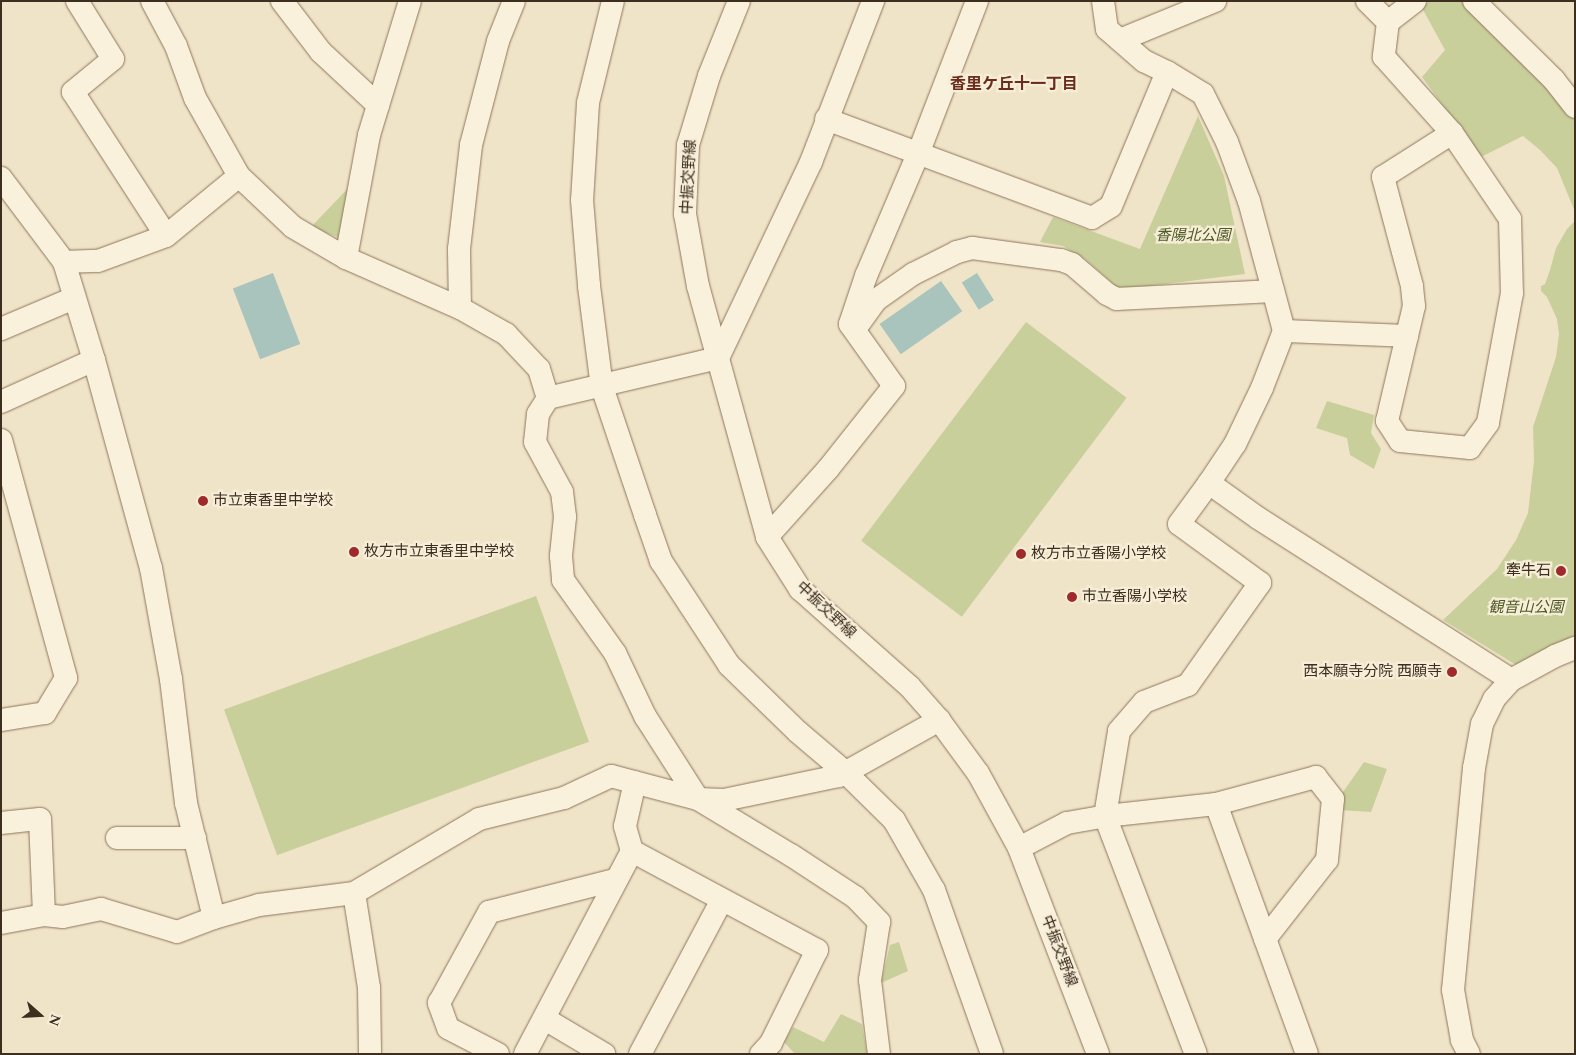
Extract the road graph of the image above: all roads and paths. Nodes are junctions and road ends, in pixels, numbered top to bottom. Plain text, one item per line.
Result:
1 (77, 1) edge
2 (152, 1) edge
3 (282, 1) edge
4 (410, 1) edge
5 (514, 1) edge
6 (613, 1) edge
7 (739, 1) edge
8 (873, 1) edge
9 (977, 1) edge
10 (1103, 1) edge
11 (1215, 1) edge
12 (1367, 1) edge
13 (1415, 1) edge
14 (1474, 1) edge
15 (1388, 22) junction
16 (1120, 40) junction
17 (1167, 72) junction
18 (378, 105) junction
19 (1575, 107) edge
20 (826, 119) junction
21 (1452, 134) junction
22 (918, 154) junction
23 (240, 176) junction
24 (1, 178) edge
25 (166, 236) junction
26 (346, 258) junction
27 (64, 262) junction
28 (1273, 291) junction
29 (74, 298) junction
30 (460, 308) junction
31 (1, 329) edge
32 (854, 330) junction
33 (1284, 331) junction
34 (1407, 336) junction
35 (718, 358) junction
36 (94, 360) junction
37 (602, 387) junction
38 (548, 398) junction
39 (1, 402) edge
40 (1, 440) edge
41 (1209, 483) junction
42 (767, 537) junction
43 (1575, 648) edge
44 (1511, 680) junction
45 (1, 720) edge
46 (939, 720) junction
47 (846, 772) junction
48 (635, 782) junction
49 (698, 799) junction
50 (1216, 804) junction
51 (1105, 816) junction
52 (1, 823) edge
53 (117, 838) dead end
54 (195, 838) junction
55 (1019, 848) junction
56 (632, 851) junction
57 (615, 880) junction
58 (354, 893) junction
59 (722, 900) junction
60 (44, 915) junction
61 (214, 918) junction
62 (1, 923) edge
63 (1265, 939) junction
64 (544, 1019) junction
65 (370, 1054) edge
66 (498, 1054) edge
67 (525, 1054) edge
68 (604, 1054) edge
69 (640, 1054) edge
70 (761, 1054) edge
71 (879, 1054) edge
72 (992, 1054) edge
73 (1098, 1054) edge
74 (1196, 1054) edge
75 (1307, 1054) edge
76 (1469, 1054) edge

1 - 25 street
2 - 23 street
3 - 18 street
4 - 18 street
5 - 30 street
6 - 37 street
7 - 35 street, 中振交野線
8 - 20 street
9 - 22 street
10 - 16 street
11 - 16 street
12 - 15 street
13 - 15 street
14 - 19 street
15 - 21 street
16 - 17 street
17 - 22 street
17 - 28 street
18 - 26 street
20 - 22 street
20 - 35 street
21 - 34 street
21 - 34 street
22 - 32 street
23 - 25 street
23 - 26 street
24 - 27 street
25 - 27 street
26 - 30 street
27 - 29 street
28 - 32 street
28 - 33 street
29 - 31 street
29 - 36 street
30 - 38 street
32 - 42 street
33 - 34 street
33 - 41 street
35 - 37 street
35 - 42 street, 中振交野線
36 - 39 street
36 - 54 street
37 - 38 street
37 - 47 street
38 - 49 street
40 - 45 street
41 - 44 street
41 - 51 street
42 - 46 street, 中振交野線
43 - 44 street
44 - 76 street
46 - 47 street
46 - 55 street, 中振交野線
47 - 49 street
47 - 72 street
48 - 49 street
48 - 56 street
48 - 58 street
49 - 71 street
50 - 51 street
50 - 63 street
50 - 63 street
51 - 55 street
51 - 74 street
52 - 60 street
53 - 54 street
54 - 61 street
55 - 73 street, 中振交野線
56 - 57 street
56 - 59 street
57 - 64 street
57 - 66 street
58 - 61 street
58 - 65 street
59 - 69 street
59 - 70 street
60 - 61 street
60 - 62 street
63 - 75 street
64 - 67 street
64 - 68 street

